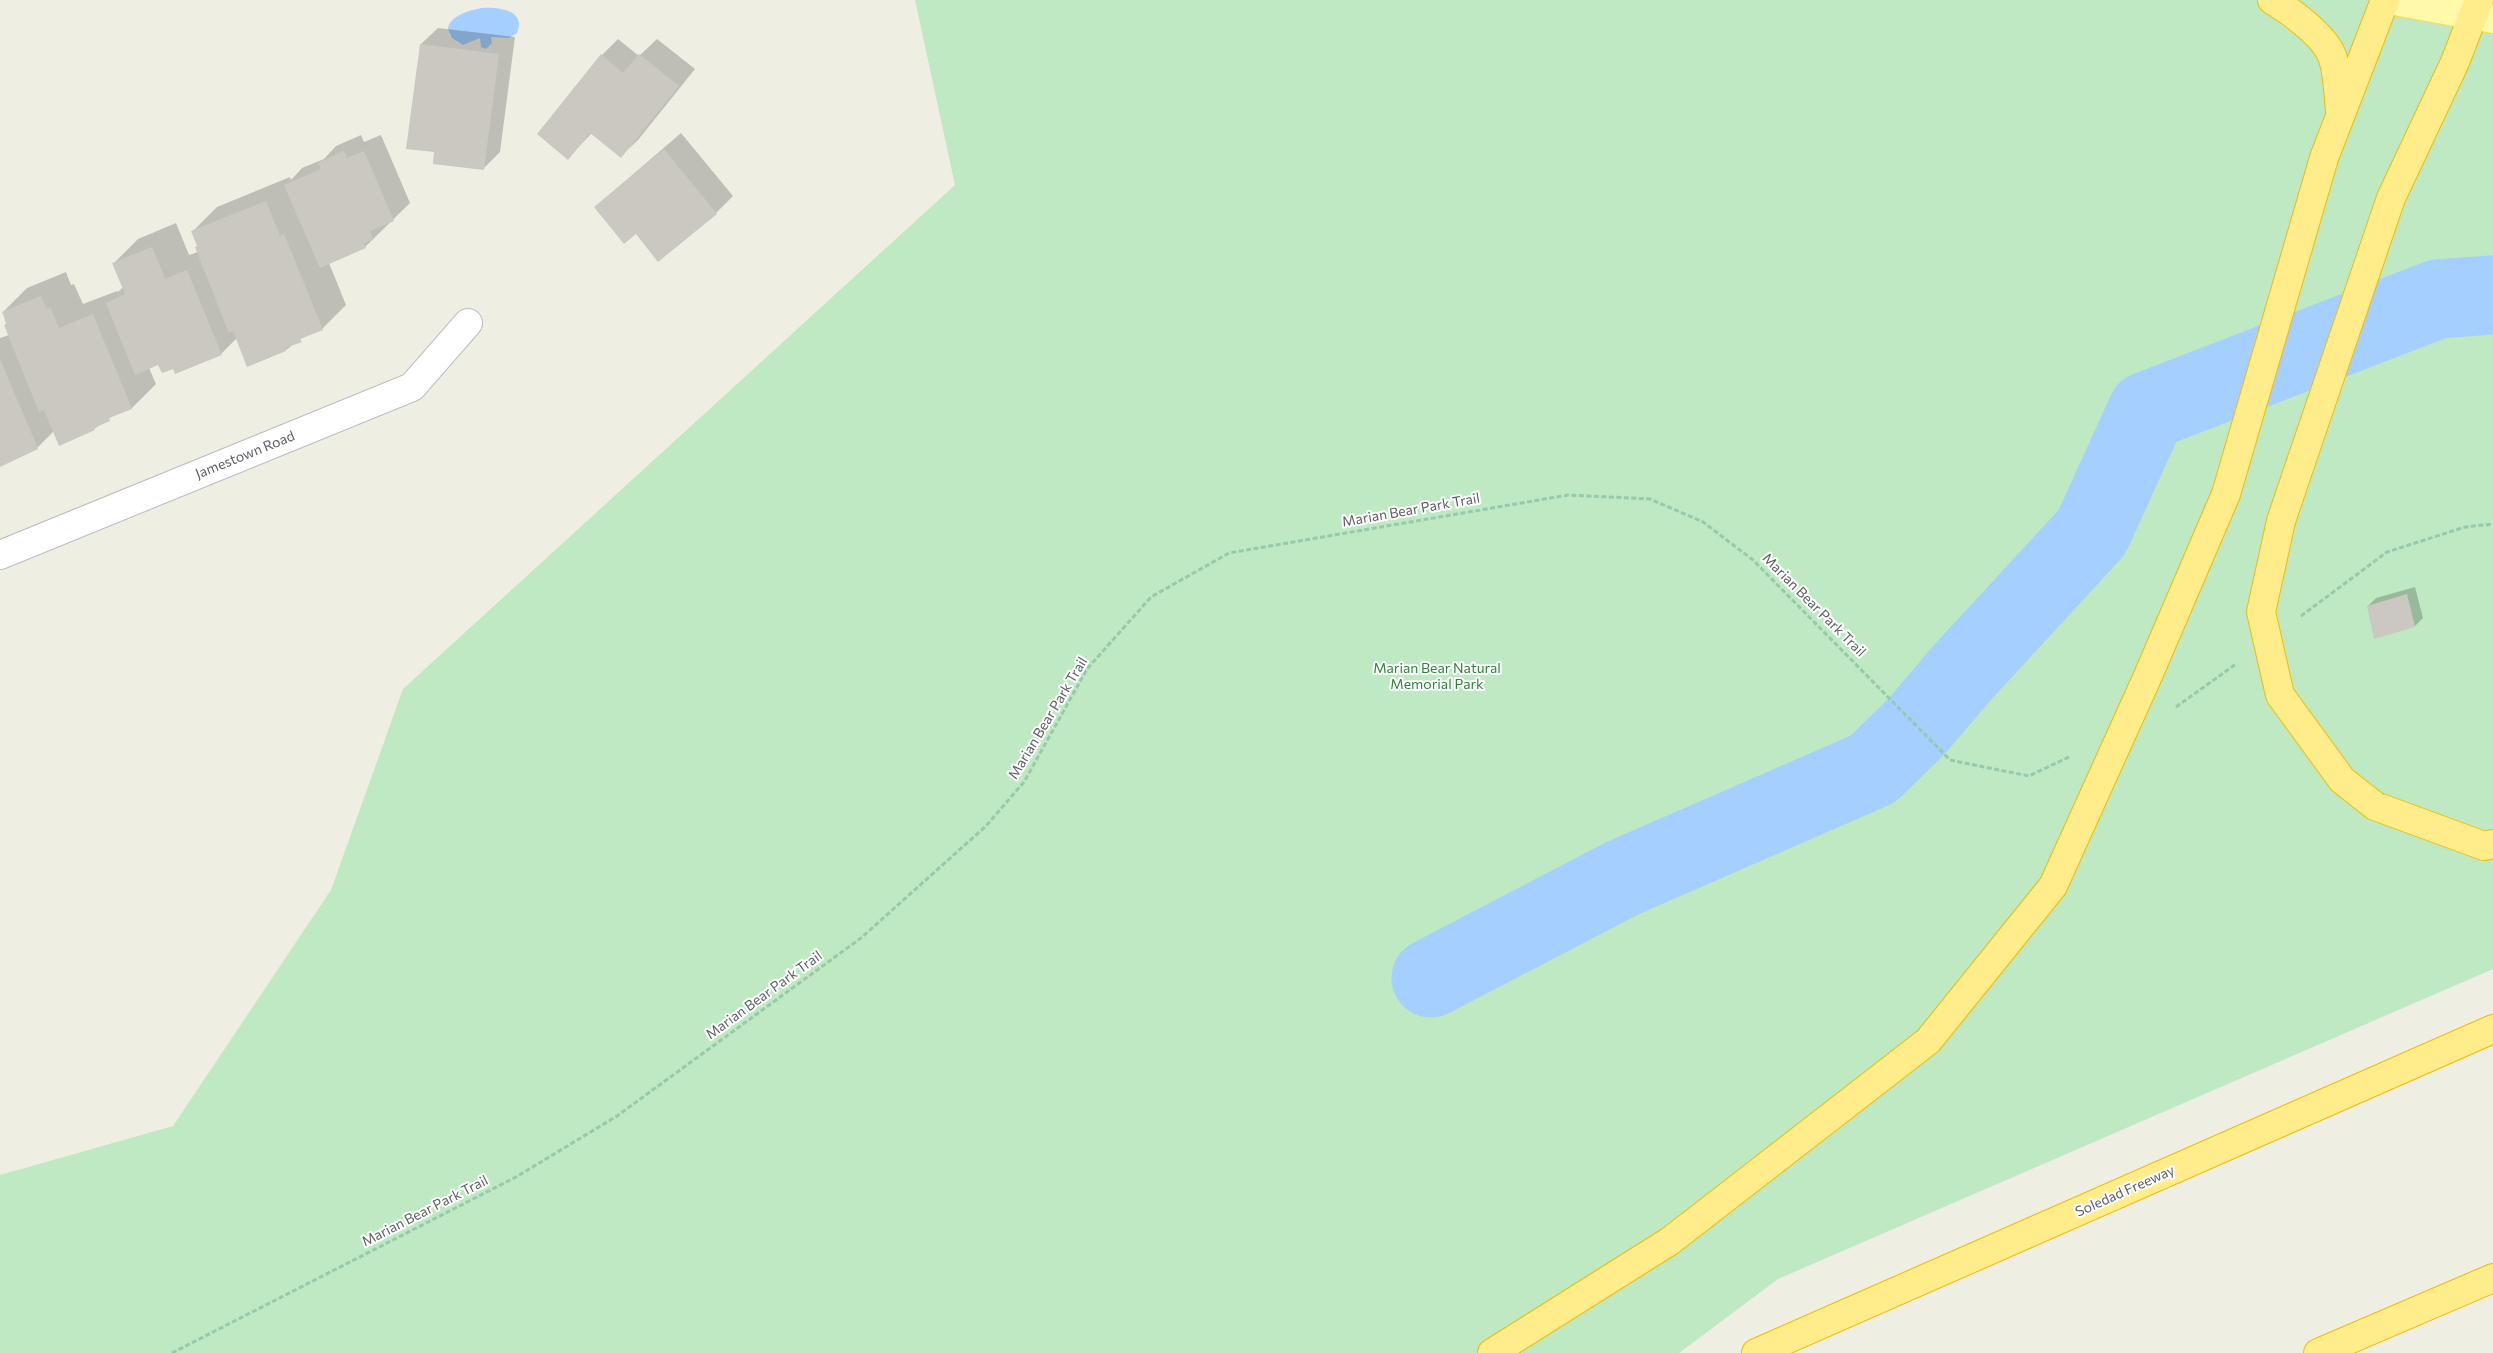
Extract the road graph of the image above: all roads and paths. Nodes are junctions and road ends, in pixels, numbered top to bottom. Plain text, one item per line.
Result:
1 (2272, 0) edge
2 (2386, 0) edge
3 (2389, 0) edge
4 (2482, 12) edge
5 (2341, 115) junction
6 (468, 323) dead end
7 (2493, 524) edge
8 (0, 555) edge
9 (2299, 617) dead end
10 (2243, 658) dead end
11 (2170, 710) dead end
12 (2073, 755) dead end
13 (2493, 844) edge
14 (2493, 1029) edge
15 (2493, 1278) edge
16 (172, 1353) edge
17 (1492, 1353) edge
18 (1756, 1353) edge
19 (2318, 1353) edge

1 - 5 highway
2 - 5 highway
3 - 4 main road
4 - 13 highway, bridge
5 - 17 highway, bridge
6 - 8 street, Jamestown Road
7 - 9 path
10 - 11 path
12 - 16 path, Marian Bear Park Trail
14 - 18 highway, Soledad Freeway
15 - 19 highway

